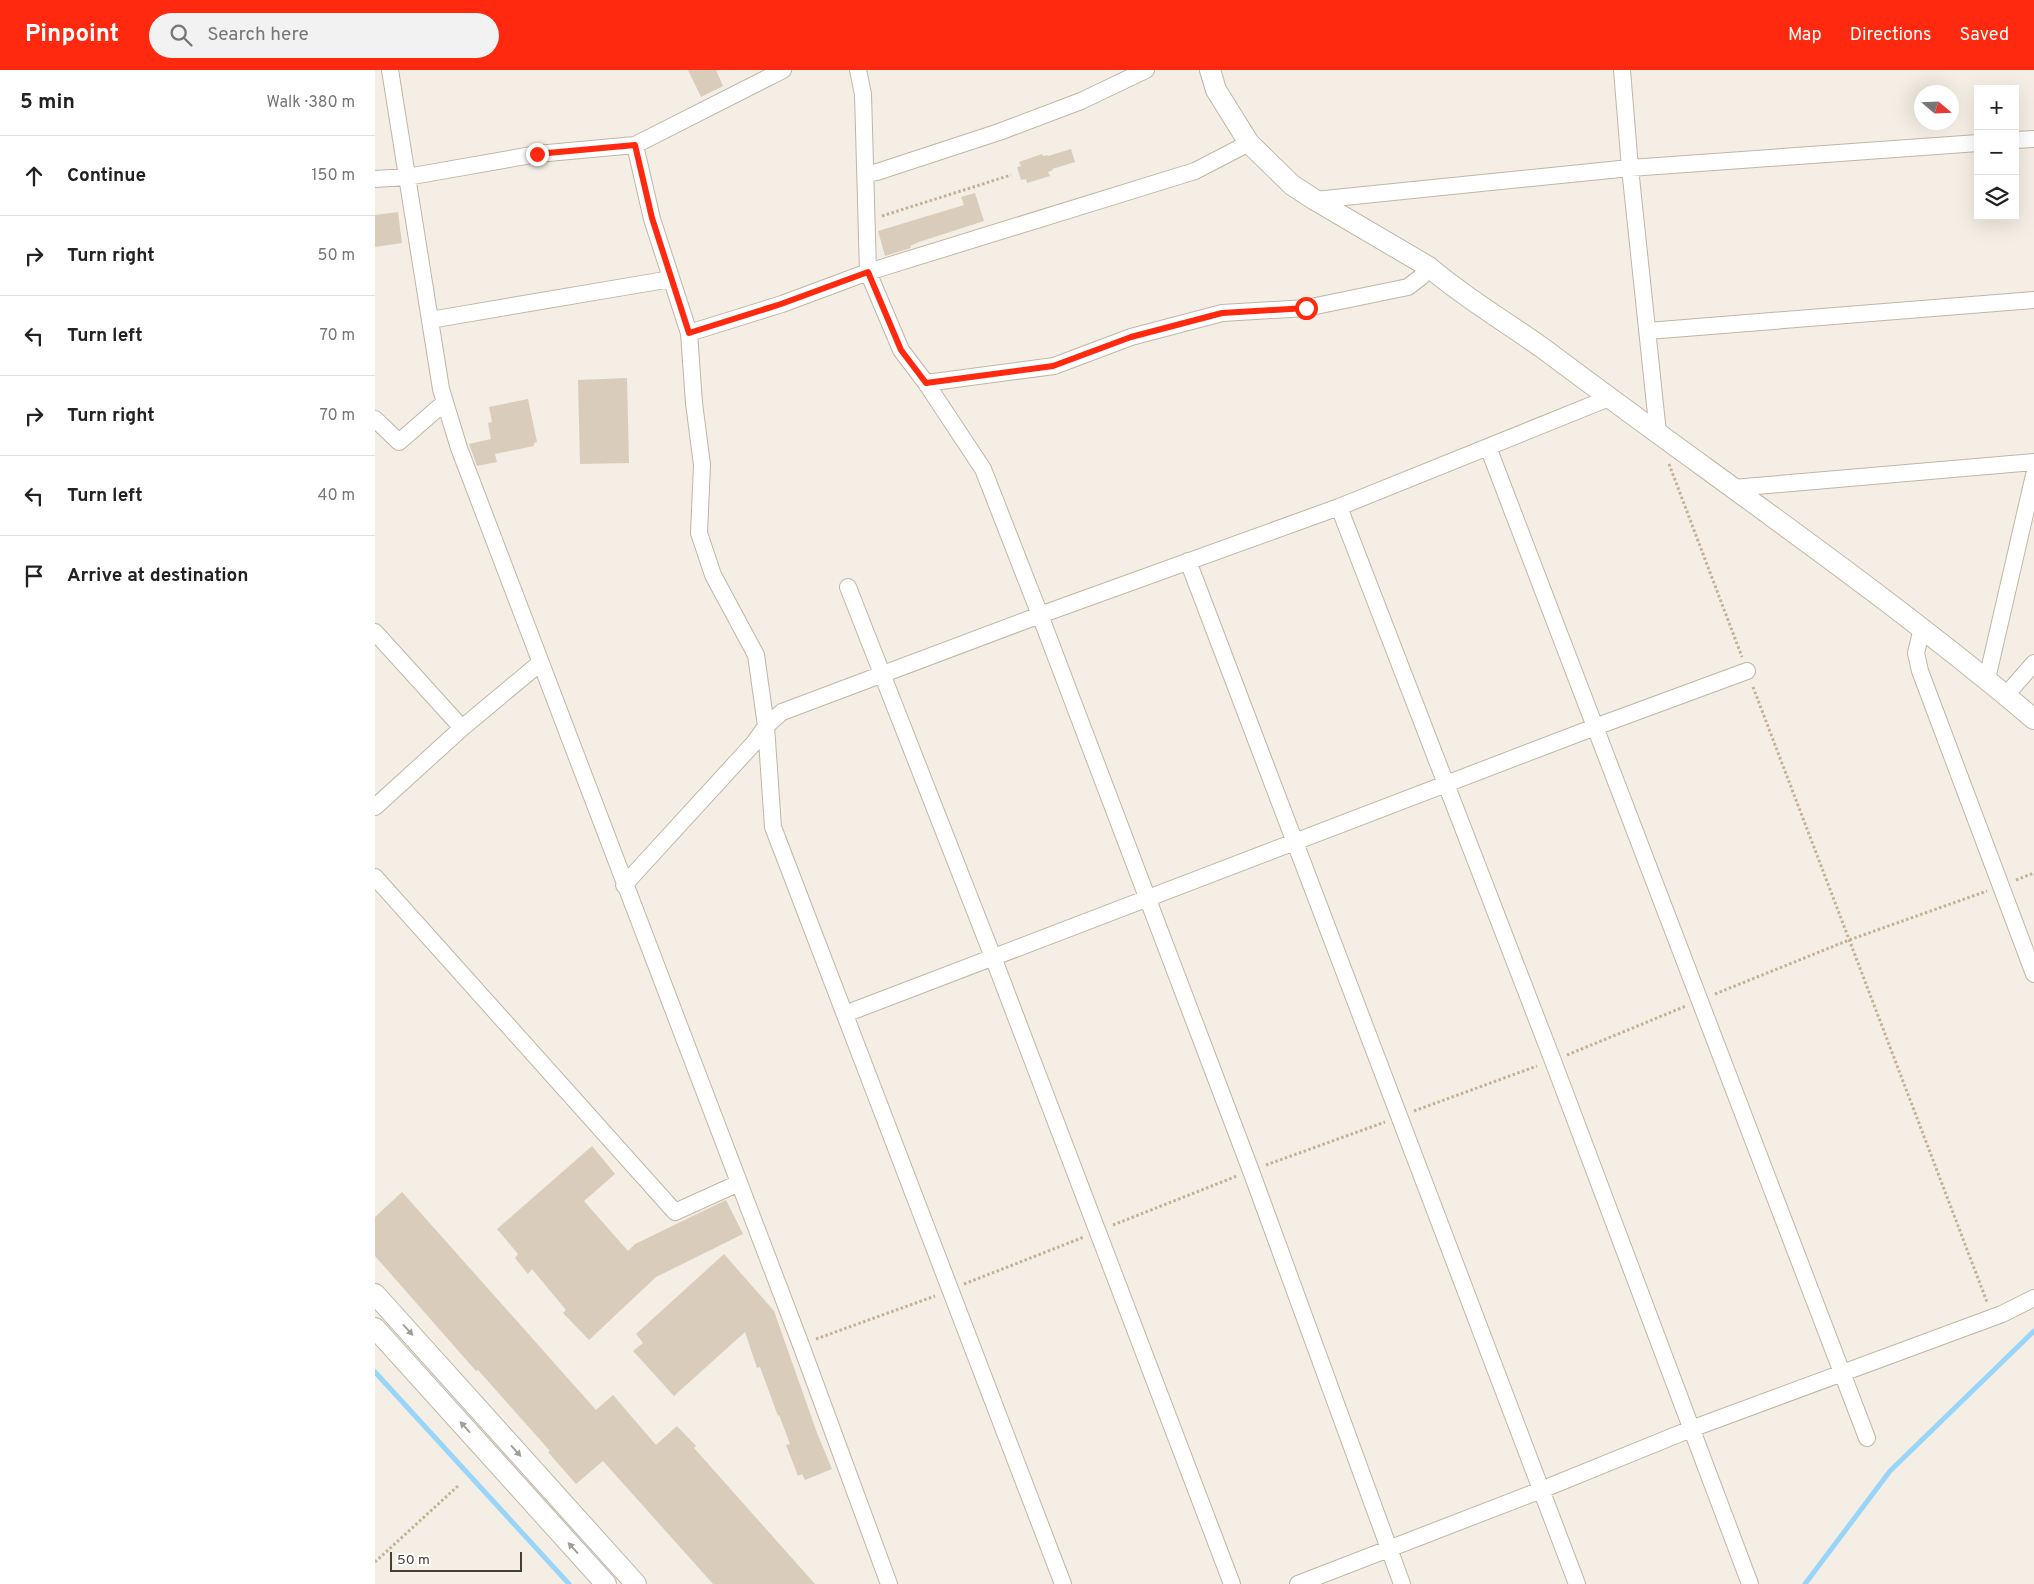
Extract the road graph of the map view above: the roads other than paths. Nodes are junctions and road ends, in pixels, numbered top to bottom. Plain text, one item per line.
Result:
1 (390, 70) edge
2 (783, 70) edge
3 (858, 70) edge
4 (1147, 70) edge
5 (1211, 70) edge
6 (1622, 70) edge
7 (2034, 138) edge
8 (2019, 140) edge
9 (1249, 143) junction
10 (1974, 143) edge
11 (635, 145) junction
12 (1630, 168) junction
13 (866, 174) junction
14 (407, 176) junction
15 (375, 180) edge
16 (1315, 200) junction
17 (1429, 267) junction
18 (868, 272) junction
19 (671, 279) junction
20 (2034, 300) edge
21 (430, 320) junction
22 (1648, 331) junction
23 (689, 333) junction
24 (926, 383) junction
25 (1609, 398) junction
26 (445, 402) junction
27 (375, 419) edge
28 (1658, 433) junction
29 (1489, 447) junction
30 (2034, 462) edge
31 (2034, 475) edge
32 (1733, 488) junction
33 (1339, 507) junction
34 (2030, 515) edge
35 (1189, 561) junction
36 (848, 587) dead end
37 (1041, 615) junction
38 (1922, 628) junction
39 (375, 632) edge
40 (540, 663) junction
41 (2034, 663) edge
42 (1747, 671) road end
43 (883, 674) junction
44 (1987, 679) junction
45 (2006, 695) junction
46 (2034, 719) edge
47 (766, 726) junction
48 (1595, 727) junction
49 (462, 728) junction
50 (1446, 785) junction
51 (375, 807) edge
52 (1295, 842) junction
53 (375, 877) edge
54 (624, 885) junction
55 (1147, 897) junction
56 (993, 957) junction
57 (2034, 974) edge
58 (845, 1014) junction
59 (739, 1183) junction
60 (375, 1294) edge
61 (2034, 1298) edge
62 (375, 1328) edge
63 (1842, 1374) junction
64 (1691, 1429) junction
65 (1867, 1438) dead end
66 (1541, 1490) junction
67 (1389, 1549) junction
68 (606, 1584) edge
69 (636, 1584) edge
70 (889, 1584) edge
71 (1063, 1584) edge
72 (1232, 1584) edge
73 (1298, 1584) edge
74 (1403, 1584) edge
75 (1577, 1584) edge
76 (1750, 1584) edge

1 - 14 street
2 - 11 street
3 - 13 street
4 - 13 street
5 - 9 street
6 - 12 street
7 - 8 street
9 - 16 street
9 - 18 street
10 - 12 street
11 - 14 street
11 - 19 street
12 - 16 street
12 - 22 street
13 - 18 street
14 - 15 street
14 - 21 street
16 - 17 street
17 - 24 street
17 - 25 street
18 - 23 street
18 - 24 street
19 - 21 street
19 - 23 street
20 - 22 street
21 - 26 street
22 - 28 street
23 - 47 street
24 - 37 street
25 - 28 street
25 - 29 street
26 - 27 street
26 - 40 street
28 - 32 street
29 - 33 street
29 - 48 street
30 - 32 street
31 - 34 street
32 - 38 street
33 - 35 street
33 - 50 street
34 - 44 street
35 - 37 street
35 - 52 street
36 - 43 street
37 - 43 street
37 - 55 street
38 - 44 street
38 - 57 street
39 - 49 street
40 - 49 street
40 - 54 street
41 - 45 street
42 - 48 street
43 - 47 street
43 - 56 street
44 - 45 street
45 - 46 street
47 - 54 street
47 - 58 street
48 - 50 street
48 - 63 street
49 - 51 street
50 - 52 street
50 - 64 street
52 - 55 street
52 - 66 street
53 - 59 street
54 - 59 street
55 - 56 street
55 - 67 street
56 - 58 street
56 - 72 street
58 - 71 street
59 - 70 street
60 -> 69 street
61 - 63 street
68 -> 62 street
63 - 64 street
63 - 65 street
64 - 66 street
64 - 76 street
66 - 67 street
66 - 75 street
67 - 73 street
67 - 74 street

